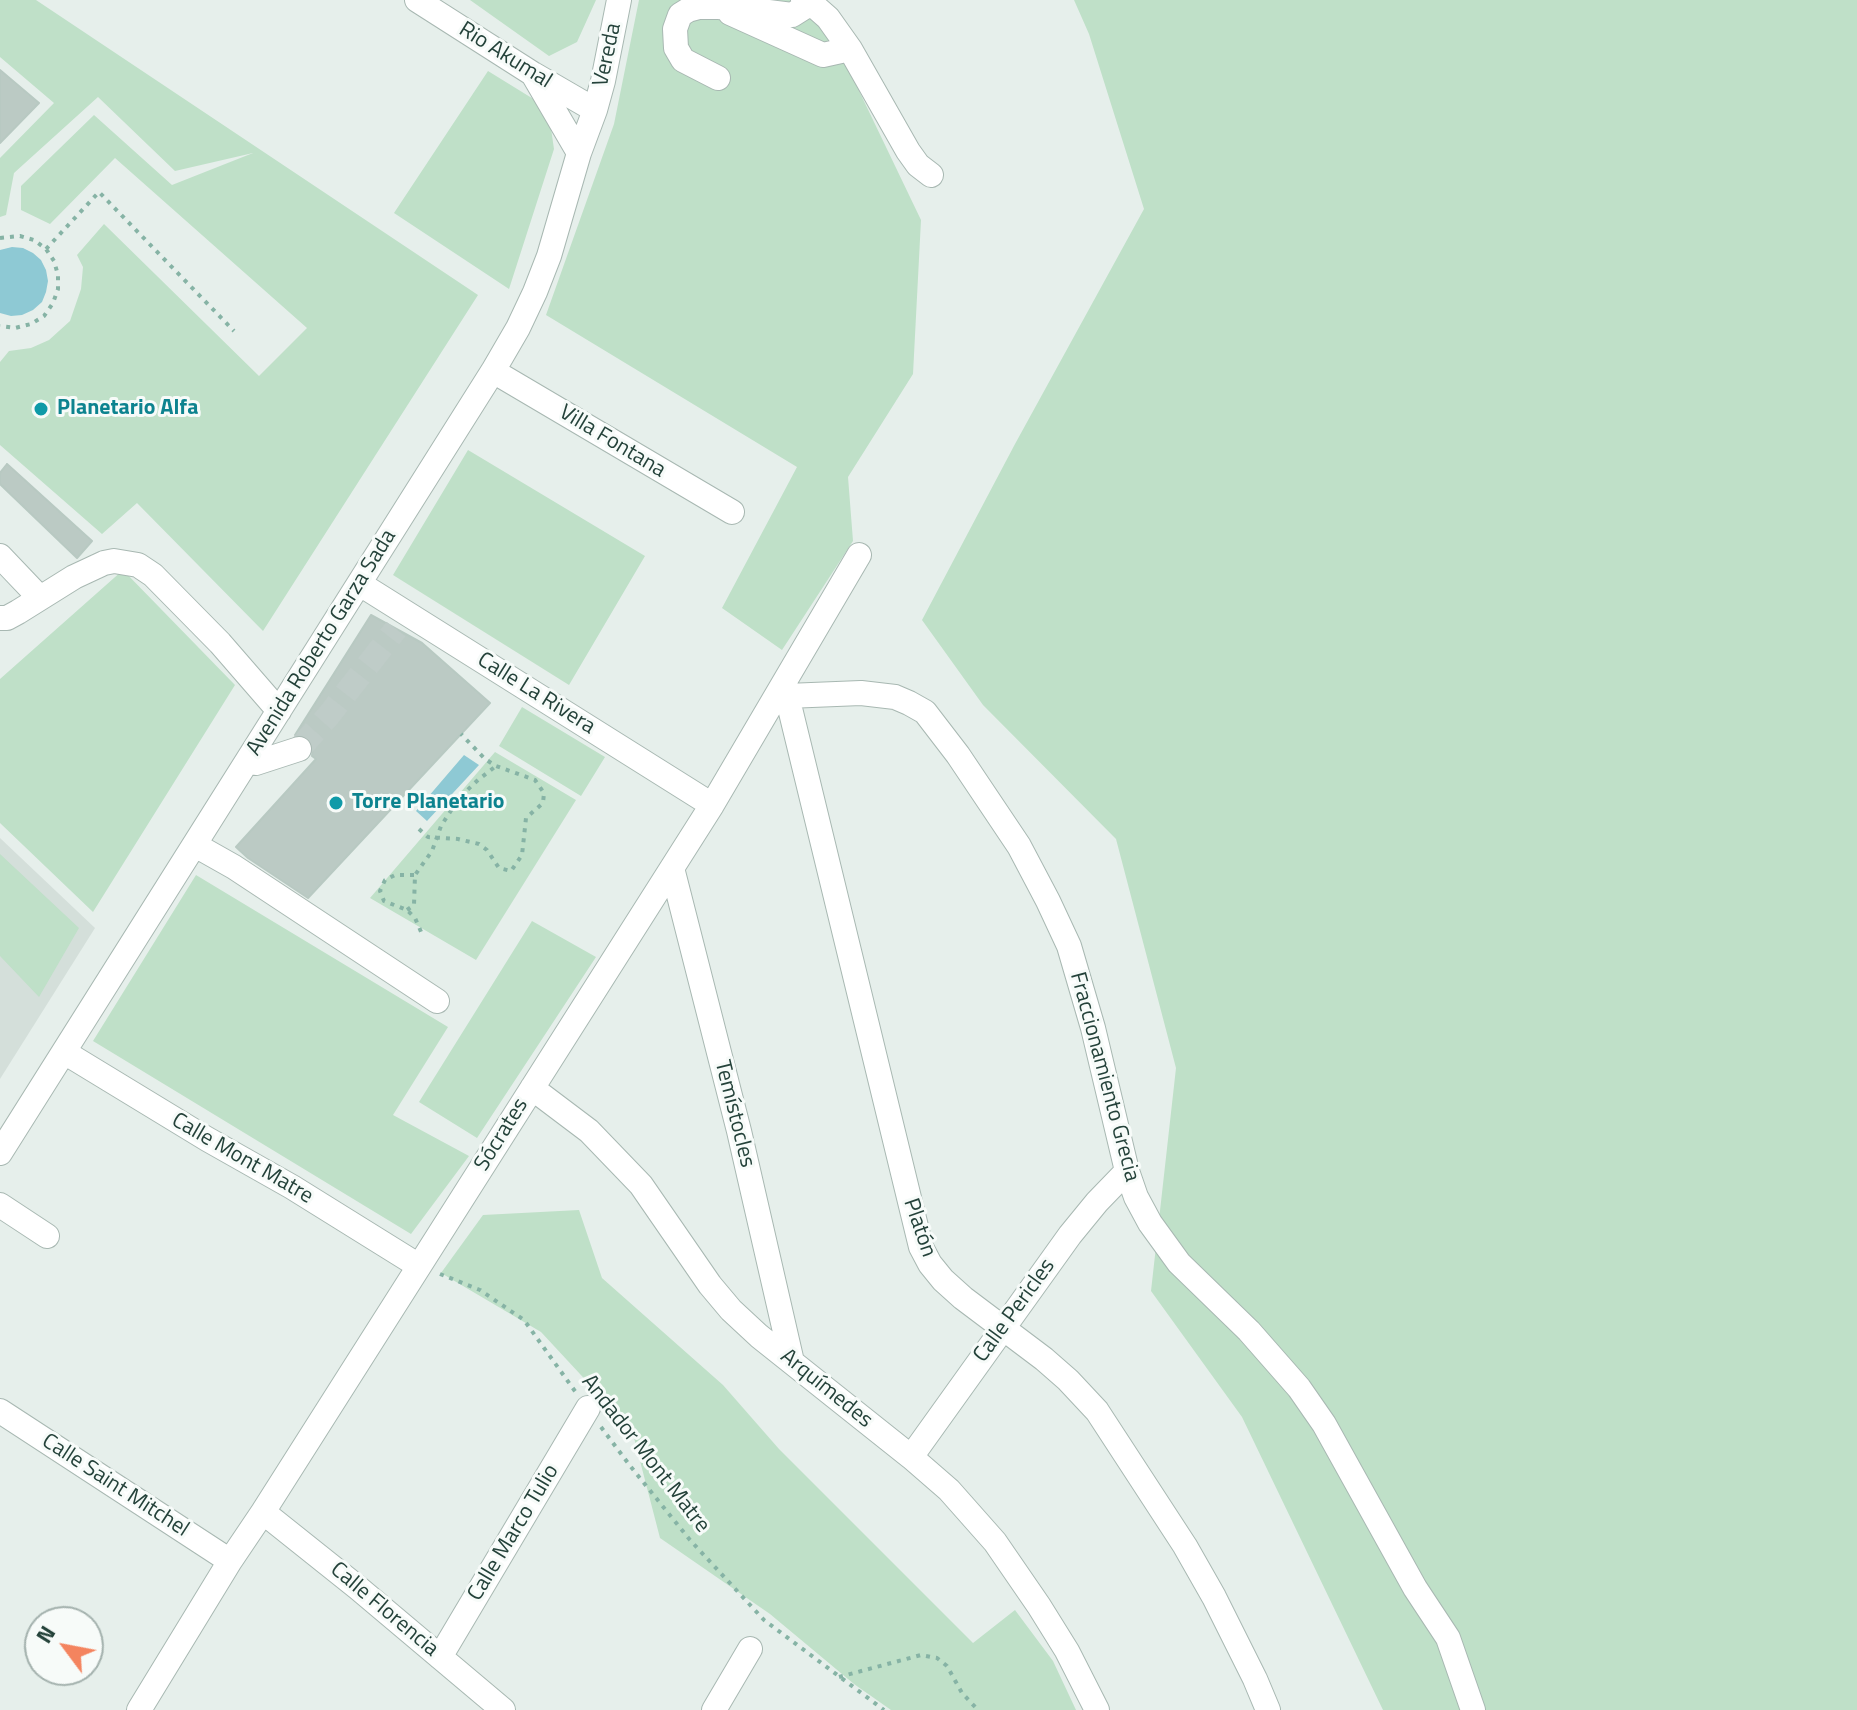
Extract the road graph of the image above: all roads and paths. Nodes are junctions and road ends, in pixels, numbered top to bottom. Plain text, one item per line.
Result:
1 (417, 0) edge
2 (619, 0) edge
3 (802, 6) edge
4 (718, 7) junction
5 (850, 49) junction
6 (823, 55) junction
7 (533, 74) junction
8 (718, 78) dead end
9 (595, 110) junction
10 (579, 153) junction
11 (931, 175) dead end
12 (0, 238) edge
13 (46, 249) junction
14 (0, 326) edge
15 (234, 331) dead end
16 (493, 371) junction
17 (732, 512) dead end
18 (859, 555) dead end
19 (0, 556) edge
20 (360, 584) junction
21 (40, 598) junction
22 (0, 618) edge
23 (783, 694) junction
24 (279, 711) junction
25 (461, 734) dead end
26 (299, 749) tunnel mouth
27 (248, 760) junction
28 (496, 766) junction
29 (712, 805) junction
30 (419, 829) dead end
31 (437, 837) junction
32 (195, 845) junction
33 (672, 868) junction
34 (415, 875) junction
35 (407, 910) junction
36 (422, 934) dead end
37 (437, 1001) dead end
38 (64, 1052) junction
39 (532, 1088) junction
40 (3, 1141) edge
41 (1127, 1171) junction
42 (0, 1205) edge
43 (47, 1236) dead end
44 (419, 1266) junction
45 (1003, 1328) junction
46 (792, 1362) junction
47 (588, 1408) junction
48 (0, 1411) edge
49 (911, 1457) junction
50 (263, 1512) junction
51 (230, 1561) junction
52 (750, 1649) dead end
53 (440, 1657) junction
54 (839, 1677) junction
55 (145, 1707) edge
56 (503, 1710) edge
57 (714, 1710) edge
58 (884, 1710) edge
59 (978, 1710) edge
60 (1097, 1710) edge
61 (1268, 1710) edge
62 (1473, 1710) edge

1 - 7 street, Rio Akumal
2 - 9 street, Vereda
3 - 4 street
3 - 5 street
3 - 6 street
4 - 6 street
4 - 8 street
5 - 6 street
5 - 11 street
7 - 9 street, Rio Akumal
7 - 10 street
9 - 10 street, Avenida Roberto Garza Sada
10 - 16 street, Avenida Roberto Garza Sada
12 - 13 path
13 - 14 path
13 - 15 path
16 - 17 street, Villa Fontana
16 - 20 street, Avenida Roberto Garza Sada
18 - 23 street, Sócrates
19 - 21 street
20 - 24 street, Avenida Roberto Garza Sada
20 - 29 street, Calle La Rivera
21 - 22 street
21 - 24 street
23 - 29 street, Sócrates
23 - 41 street, Fraccionamiento Grecia
23 - 45 street, Platón
24 - 27 street, Avenida Roberto Garza Sada
25 - 28 path
26 - 27 street
27 - 32 street, Avenida Roberto Garza Sada
28 - 31 path
28 - 31 path
29 - 33 street, Sócrates
30 - 31 path
31 - 34 path
32 - 37 street
32 - 38 street, Avenida Roberto Garza Sada
33 - 39 street, Sócrates
33 - 46 street, Temístocles
34 - 35 path
34 - 35 path
35 - 36 path
38 - 40 street, Avenida Roberto Garza Sada
38 - 44 street, Calle Mont Matre
39 - 44 street, Sócrates
39 - 46 street, Arquímedes
41 - 45 street, Calle Pericles
41 - 62 street, Fraccionamiento Grecia
42 - 43 street
44 - 47 path, Andador Mont Matre
44 - 50 street, Sócrates
45 - 49 street, Calle Pericles
45 - 61 street, Platón
46 - 49 street, Arquímedes
47 - 53 street, Calle Marco Tulio
47 - 54 path, Andador Mont Matre
48 - 51 street, Calle Saint Mitchel
49 - 60 street, Arquímedes
50 - 51 street, Sócrates
50 - 53 street, Calle Florencia
51 - 55 street, Sócrates
52 - 57 street
53 - 56 street, Calle Florencia
54 - 58 path, Andador Mont Matre
54 - 59 path

